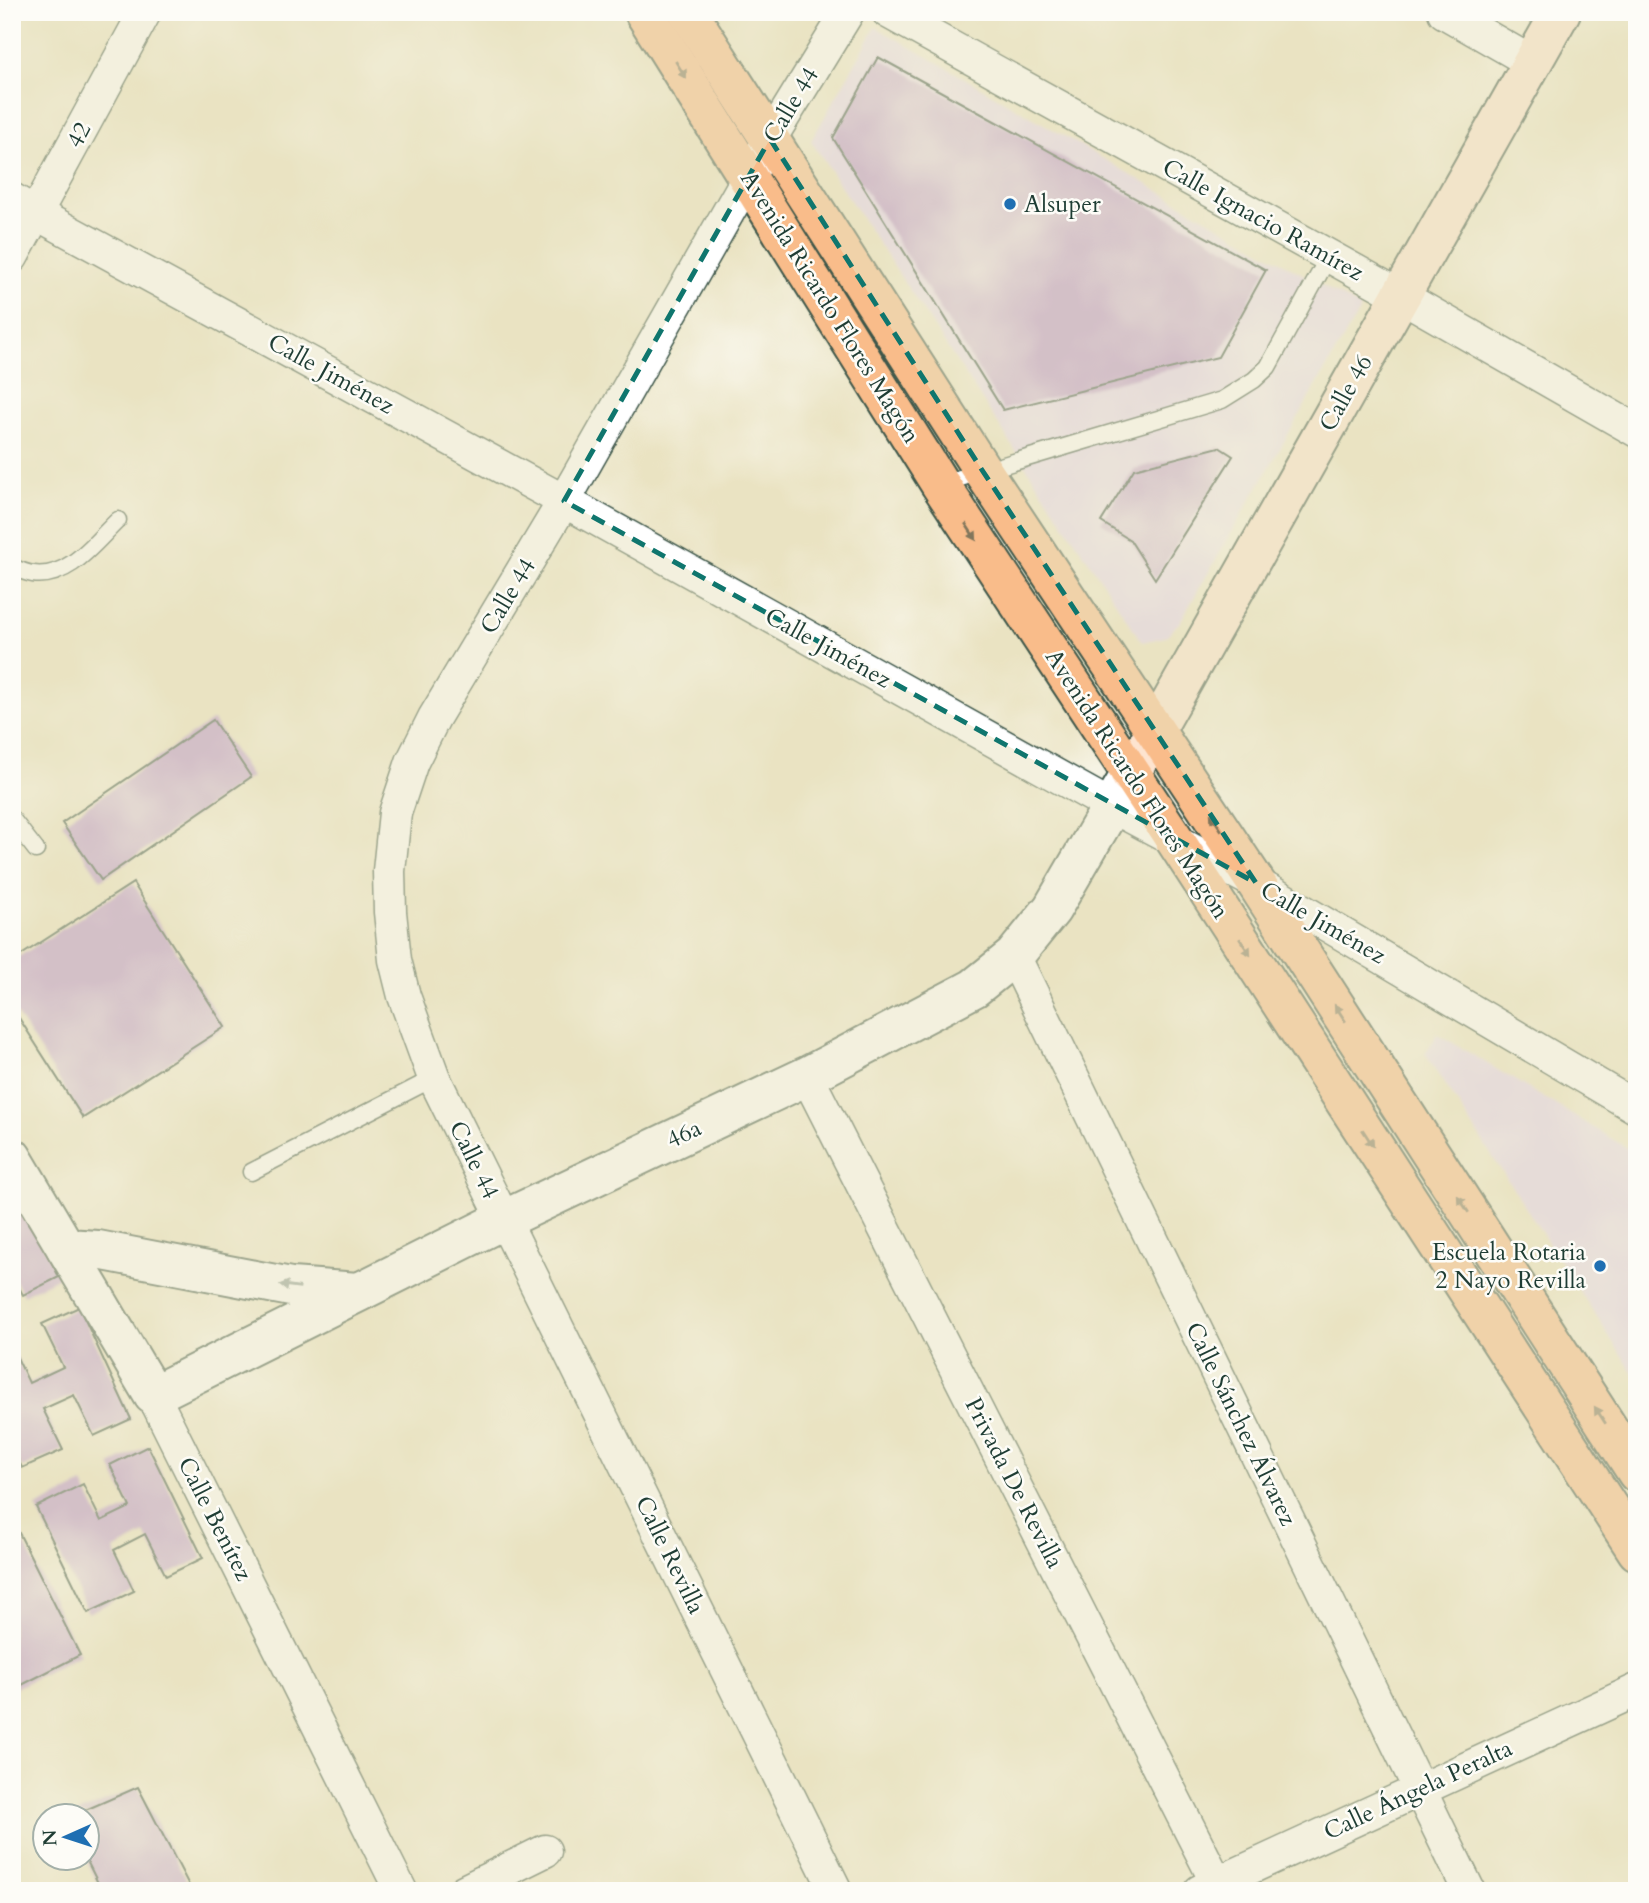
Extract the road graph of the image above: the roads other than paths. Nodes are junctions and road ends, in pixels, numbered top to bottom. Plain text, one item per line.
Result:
1 (145, 12) edge
2 (644, 12) edge
3 (688, 12) edge
4 (848, 12) edge
5 (888, 12) edge
6 (1444, 12) edge
7 (1561, 12) edge
8 (1533, 63) junction
9 (769, 139) junction
10 (749, 177) junction
11 (24, 207) edge
12 (1329, 256) junction
13 (12, 257) edge
14 (1401, 296) junction
15 (1637, 431) edge
16 (982, 470) junction
17 (940, 484) junction
18 (564, 501) junction
19 (118, 520) dead end
20 (12, 567) edge
21 (1156, 729) junction
22 (1121, 790) junction
23 (12, 819) edge
24 (1175, 840) junction
25 (36, 849) dead end
26 (1256, 883) junction
27 (1014, 956) junction
28 (807, 1076) junction
29 (434, 1078) junction
30 (1637, 1108) edge
31 (12, 1157) edge
32 (250, 1172) dead end
33 (503, 1220) junction
34 (66, 1248) junction
35 (358, 1292) junction
36 (153, 1395) junction
37 (1637, 1473) edge
38 (1637, 1551) edge
39 (1637, 1690) edge
40 (1419, 1790) junction
41 (545, 1851) dead end
42 (1213, 1888) edge
43 (401, 1891) edge
44 (464, 1891) edge
45 (836, 1891) edge
46 (1469, 1891) edge

1 - 11 street, 42
2 -> 10 main road, Avenida Ricardo Flores Magón
3 - 9 main road, Avenida Ricardo Flores Magón
4 - 9 street, Calle 44
5 - 12 street, Calle Ignacio Ramírez
6 - 8 street
7 - 8 main road, Calle 46
8 - 14 main road, Calle 46
9 - 10 street, Calle 44
9 - 16 main road, Avenida Ricardo Flores Magón
10 - 17 main road, Avenida Ricardo Flores Magón
10 - 18 street, Calle 44
11 - 13 street, 42
11 - 18 street, Calle Jiménez
12 - 14 street, Calle Ignacio Ramírez
12 - 16 lane
14 - 15 street, Calle Ignacio Ramírez
14 - 21 main road, Calle 46
16 - 17 lane
16 - 21 main road, Avenida Ricardo Flores Magón
17 -> 22 main road, Avenida Ricardo Flores Magón
18 - 22 street, Calle Jiménez
18 - 29 street, Calle 44
19 - 20 lane
21 - 22 main road, Calle 46
26 -> 21 main road, Avenida Ricardo Flores Magón
22 - 24 main road, Avenida Ricardo Flores Magón
22 - 27 street, 46a
23 - 25 lane
24 - 26 street, Calle Jiménez
24 -> 38 main road, Avenida Ricardo Flores Magón
26 - 30 street, Calle Jiménez
37 -> 26 main road, Avenida Ricardo Flores Magón
27 - 28 street, 46a
27 - 40 street, Calle Sánchez Álvarez
28 - 33 street, 46a
28 - 42 street, Privada De Revilla
29 - 32 lane
29 - 33 street, Calle 44
31 - 34 street, Calle Benítez
33 - 35 street, 46a
33 - 45 street, Calle Revilla
35 -> 34 street
34 - 36 street, Calle Benítez
35 - 36 street, 46a
36 - 43 street, Calle Benítez
39 - 40 street, Calle Ángela Peralta
40 - 42 street, Calle Ángela Peralta
40 - 46 street, Calle Sánchez Álvarez
41 - 44 street

